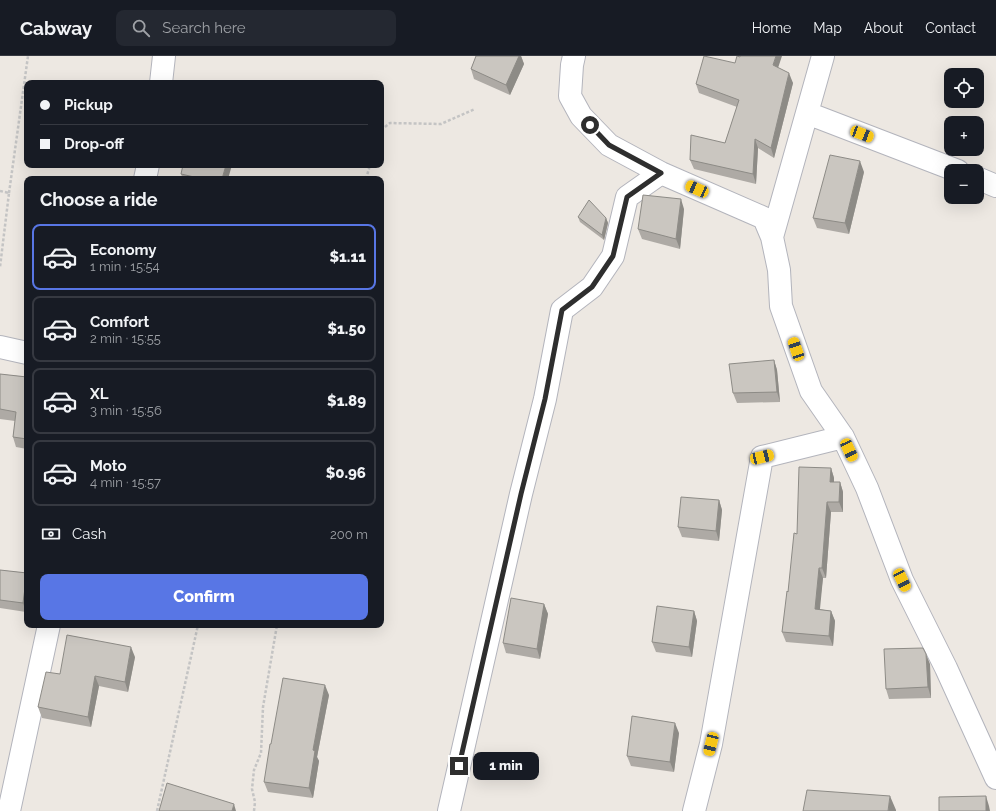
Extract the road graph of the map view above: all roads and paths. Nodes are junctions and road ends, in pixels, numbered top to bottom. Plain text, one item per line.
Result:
1 (28, 56) edge
2 (164, 56) edge
3 (574, 56) edge
4 (823, 56) edge
5 (25, 80) edge
6 (161, 80) edge
7 (24, 85) edge
8 (475, 109) dead end
9 (807, 113) junction
10 (384, 128) edge
11 (944, 166) edge
12 (661, 173) junction
13 (984, 181) edge
14 (996, 186) edge
15 (0, 191) edge
16 (9, 193) junction
17 (772, 236) junction
18 (0, 267) edge
19 (0, 347) edge
20 (24, 352) edge
21 (844, 437) junction
22 (48, 628) edge
23 (197, 628) edge
24 (276, 628) edge
25 (996, 778) edge
26 (9, 811) edge
27 (157, 811) edge
28 (254, 811) edge
29 (449, 811) edge
30 (694, 811) edge

1 - 5 path
2 - 6 street
3 - 12 street
4 - 9 street
7 - 16 path
8 - 10 path
9 - 11 street
9 - 17 street
12 - 17 street
12 - 29 street
13 - 14 street
15 - 16 path
16 - 18 path
17 - 21 street
19 - 20 street
21 - 25 street
21 - 30 street
22 - 26 street
23 - 27 path
24 - 28 path

